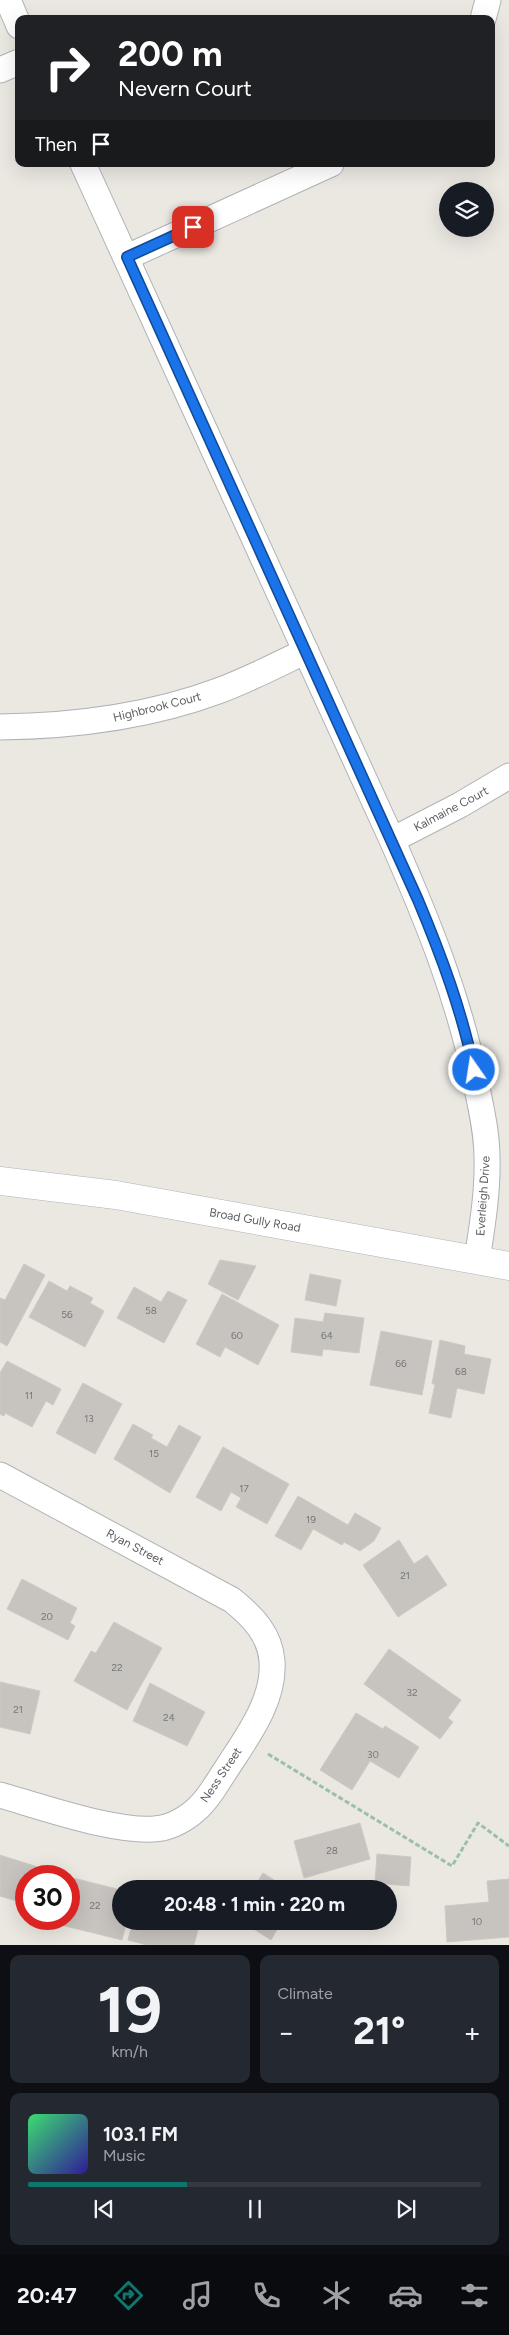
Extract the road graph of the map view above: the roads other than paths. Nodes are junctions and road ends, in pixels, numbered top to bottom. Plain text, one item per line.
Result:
1 (8, 0) edge
2 (488, 0) edge
3 (484, 15) edge
4 (15, 17) edge
5 (15, 64) edge
6 (0, 70) edge
7 (84, 167) edge
8 (324, 167) edge
9 (127, 257) junction
10 (306, 651) junction
11 (0, 727) edge
12 (509, 776) edge
13 (392, 840) junction
14 (0, 1181) edge
15 (478, 1260) junction
16 (509, 1266) edge
17 (0, 1475) edge
18 (263, 1630) joint
19 (0, 1795) edge

1 - 4 street
2 - 3 street
5 - 6 street
7 - 9 street, Everleigh Drive
8 - 9 street
9 - 10 street, Everleigh Drive
10 - 11 street, Highbrook Court
10 - 13 street, Everleigh Drive
12 - 13 street, Kalmaine Court
13 - 15 street, Everleigh Drive
14 - 15 street, Broad Gully Road
15 - 16 street, Broad Gully Road
17 - 18 street, Ryan Street
18 - 19 street, Ness Street

